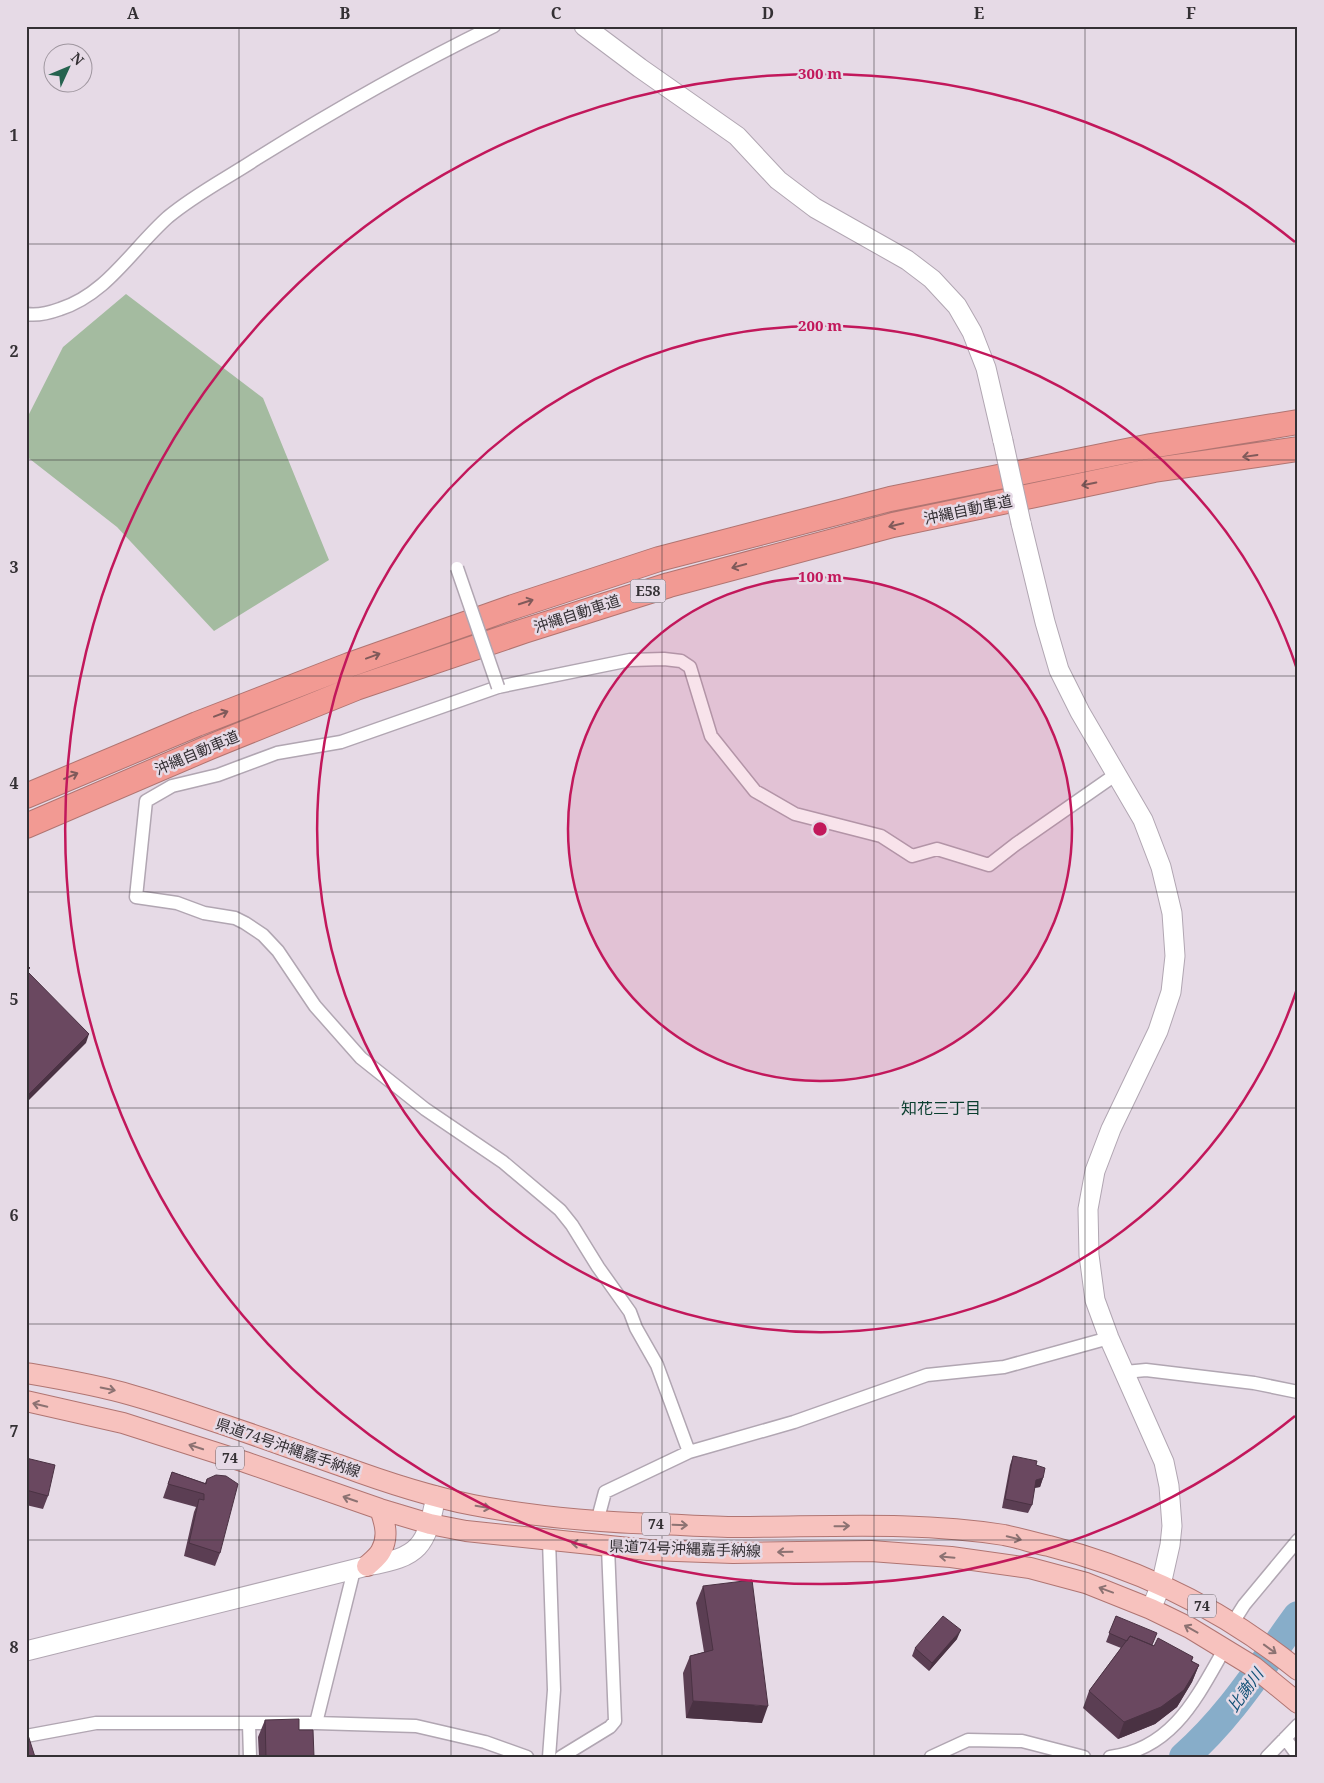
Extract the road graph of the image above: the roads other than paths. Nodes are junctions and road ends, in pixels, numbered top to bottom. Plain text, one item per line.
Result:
1 (494, 26) edge
2 (584, 26) edge
3 (26, 314) edge
4 (1298, 422) edge
5 (1298, 449) edge
6 (457, 568) dead end
7 (498, 687) junction
8 (1115, 775) junction
9 (26, 796) edge
10 (26, 826) edge
11 (1109, 1338) junction
12 (1126, 1372) junction
13 (26, 1373) edge
14 (1298, 1392) edge
15 (26, 1402) edge
16 (689, 1452) junction
17 (436, 1496) junction
18 (380, 1509) junction
19 (597, 1522) junction
20 (430, 1524) junction
21 (549, 1540) junction
22 (1298, 1540) edge
23 (608, 1546) junction
24 (361, 1568) junction
25 (1161, 1585) junction
26 (1151, 1608) junction
27 (1237, 1627) junction
28 (1228, 1650) junction
29 (26, 1651) edge
30 (1297, 1669) edge
31 (1290, 1697) edge
32 (316, 1723) junction
33 (249, 1724) junction
34 (1298, 1725) edge
35 (26, 1736) edge
36 (1285, 1738) junction
37 (1298, 1756) edge
38 (250, 1757) edge
39 (527, 1757) edge
40 (549, 1757) edge
41 (561, 1757) edge
42 (930, 1757) edge
43 (1084, 1757) edge
44 (1110, 1757) edge
45 (1267, 1757) edge

1 - 3 street
2 - 8 street, bridge
9 -> 4 highway, 沖縄自動車道 / E58
5 -> 10 highway, 沖縄自動車道 / E58
6 - 7 street, bridge
7 - 8 street
7 - 16 street
8 - 11 street
11 - 12 street
11 - 16 street
12 - 14 street
12 - 25 street
13 -> 17 main road, 県道74号沖縄嘉手納線 / 74
18 -> 15 main road, 県道74号沖縄嘉手納線 / 74
16 - 19 street
17 -> 19 main road, 県道74号沖縄嘉手納線 / 74
17 - 20 street
18 - 20 main road, 県道74号沖縄嘉手納線 / 74
18 - 24 main road
19 -> 25 main road, 県道74号沖縄嘉手納線 / 74
20 - 21 main road, 県道74号沖縄嘉手納線 / 74
20 - 24 street
23 -> 21 main road, 県道74号沖縄嘉手納線 / 74
21 - 40 street
22 - 27 street
26 -> 23 main road, 県道74号沖縄嘉手納線 / 74
23 - 41 street
24 - 29 street
24 - 32 street
25 - 26 street
25 - 27 main road, 県道74号沖縄嘉手納線 / 74
28 -> 26 main road, 県道74号沖縄嘉手納線 / 74
27 -> 30 main road, 県道74号沖縄嘉手納線 / 74
28 - 31 main road, 県道74号沖縄嘉手納線 / 74
28 - 44 street
32 - 33 street
32 - 39 street
33 - 35 street
33 - 38 street
34 - 36 street
36 - 37 street
36 - 45 street
42 - 43 street

